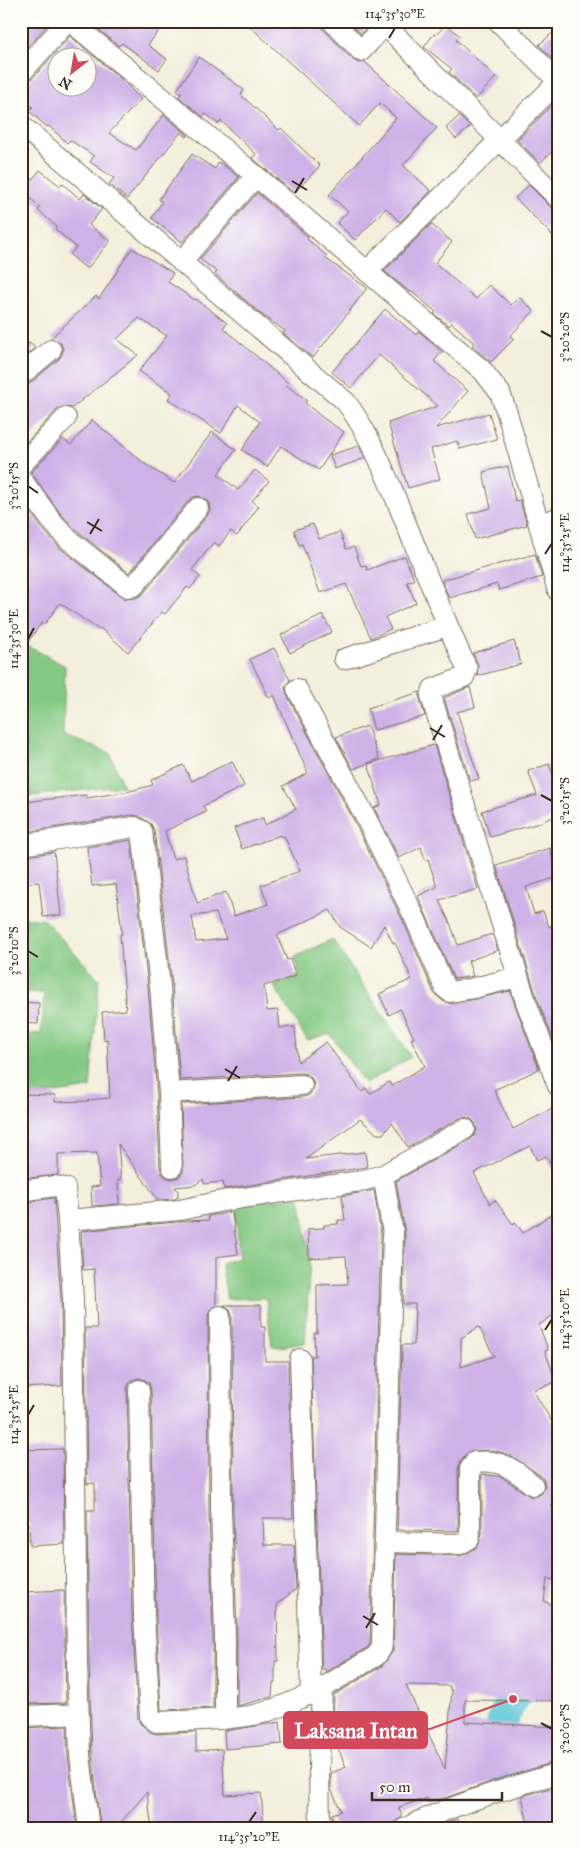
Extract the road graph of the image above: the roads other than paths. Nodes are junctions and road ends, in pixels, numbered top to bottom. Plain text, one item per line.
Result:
1 (332, 21) edge
2 (498, 21) edge
3 (70, 22) edge
4 (383, 23) edge
5 (21, 73) edge
6 (558, 82) edge
7 (21, 125) edge
8 (500, 139) junction
9 (256, 176) junction
10 (558, 198) edge
11 (181, 262) junction
12 (367, 271) junction
13 (51, 350) dead end
14 (21, 375) edge
15 (66, 418) dead end
16 (21, 465) edge
17 (21, 479) edge
18 (198, 508) dead end
19 (548, 521) edge
20 (558, 591) edge
21 (447, 626) junction
22 (344, 659) dead end
23 (297, 689) dead end
24 (21, 845) edge
25 (518, 977) junction
26 (302, 1085) dead end
27 (558, 1086) edge
28 (169, 1094) junction
29 (465, 1129) dead end
30 (172, 1167) dead end
31 (383, 1175) junction
32 (21, 1191) edge
33 (68, 1220) junction
34 (220, 1316) dead end
35 (300, 1359) dead end
36 (139, 1390) dead end
37 (534, 1485) dead end
38 (386, 1542) junction
39 (316, 1691) junction
40 (79, 1714) junction
41 (21, 1716) edge
42 (225, 1719) junction
43 (558, 1773) edge
44 (89, 1829) edge
45 (320, 1829) edge
46 (404, 1829) edge

1 - 4 street
2 - 6 street
3 - 5 street
3 - 9 street
4 - 8 street
6 - 8 street
7 - 11 street
8 - 10 street
8 - 12 street
9 - 11 street
9 - 12 street
11 - 21 street
12 - 19 street
13 - 14 street
15 - 16 street
17 - 18 street
19 - 20 street
21 - 22 street
21 - 25 street
23 - 25 street
24 - 28 street
25 - 27 street
26 - 28 street
28 - 30 street
29 - 31 street
31 - 33 street
31 - 38 street
32 - 33 street
33 - 40 street
34 - 42 street
35 - 39 street
36 - 42 street
37 - 38 street
38 - 39 street
39 - 42 street
39 - 45 street
40 - 41 street
40 - 44 street
43 - 46 street

